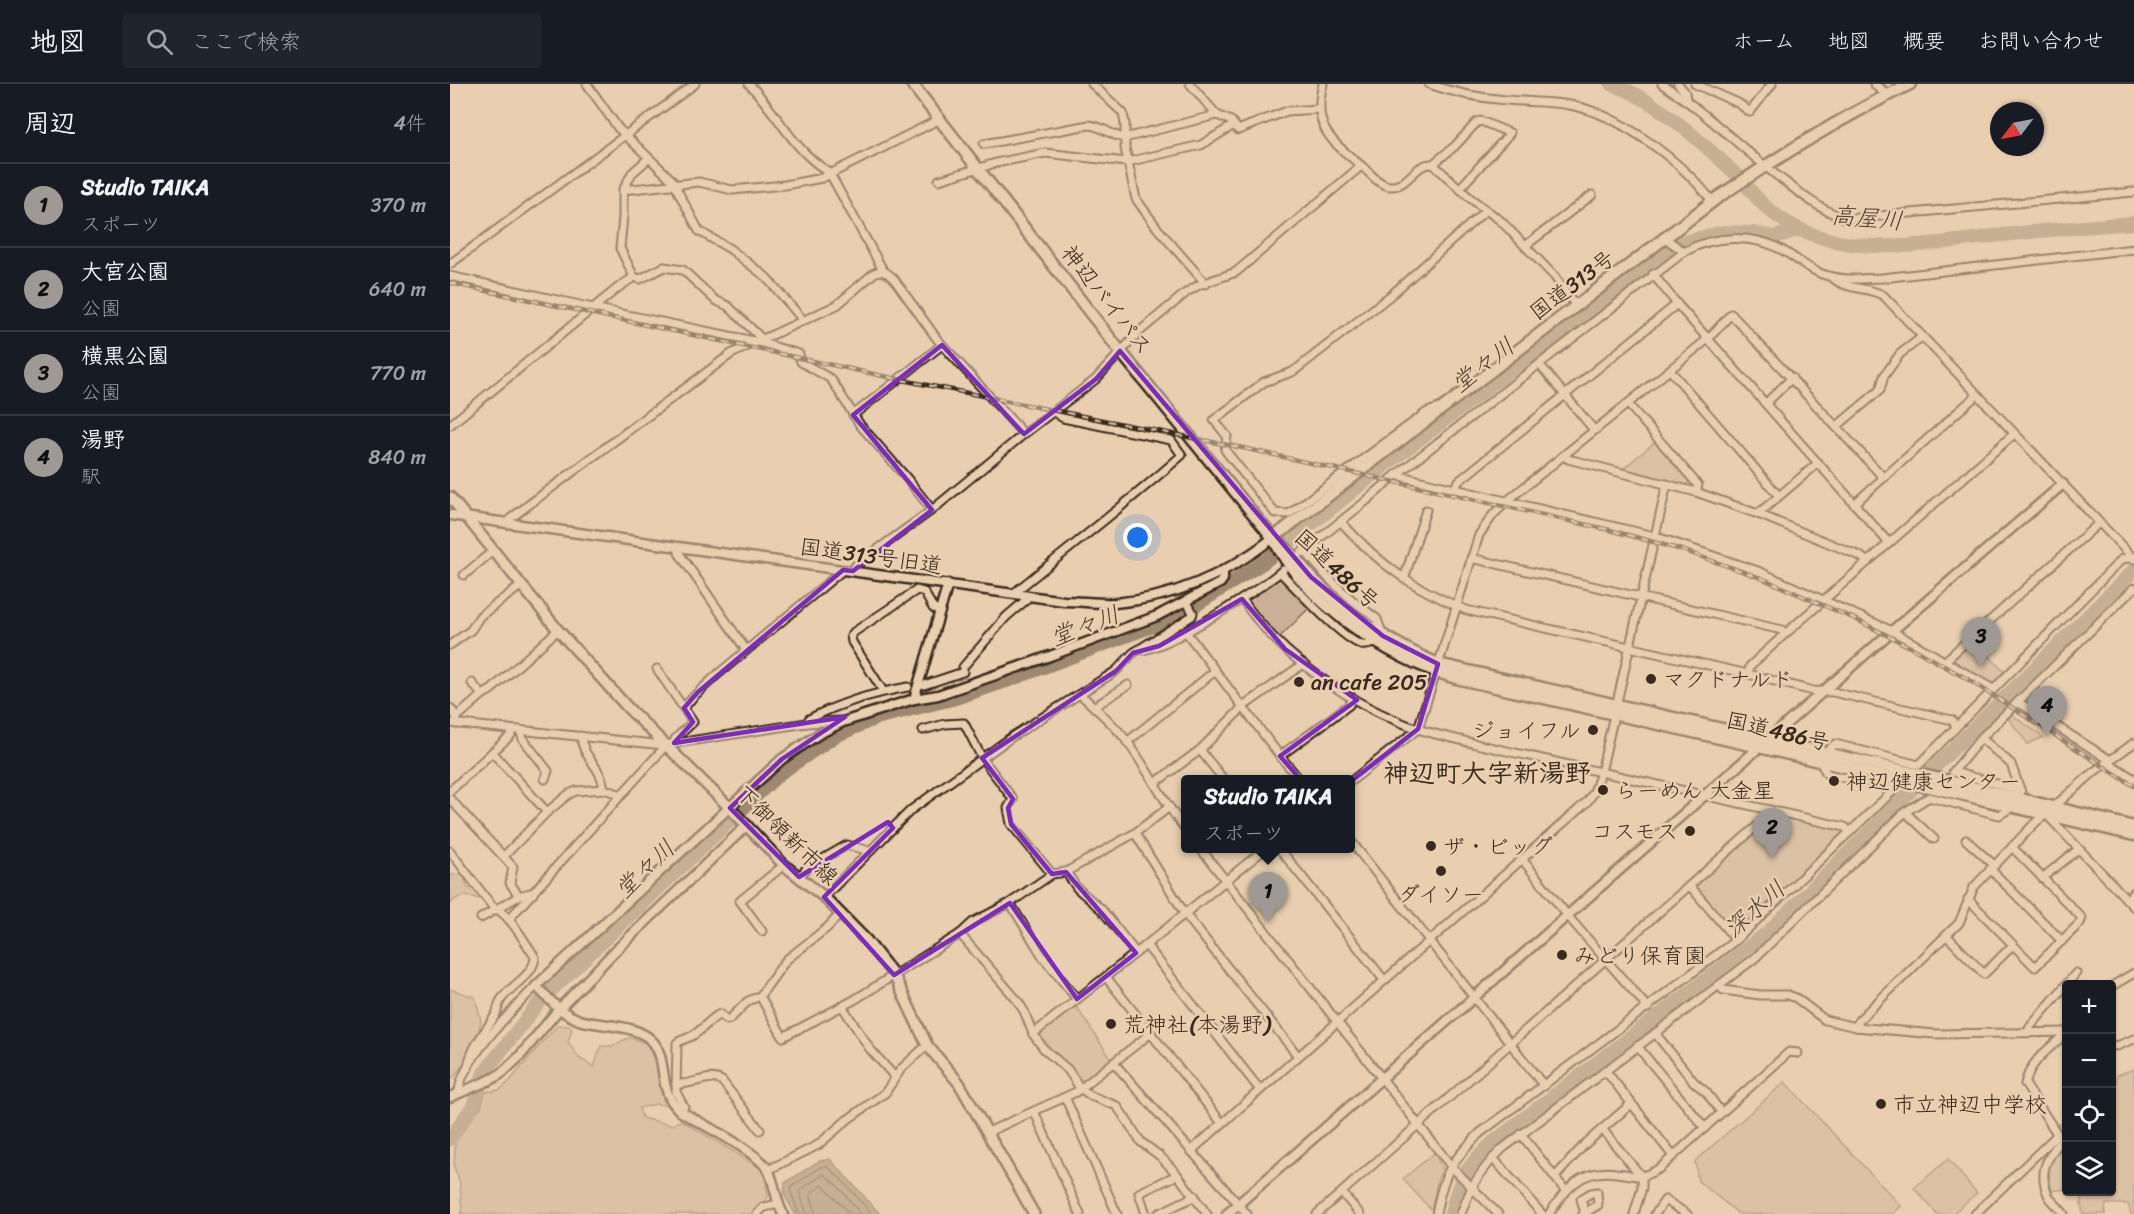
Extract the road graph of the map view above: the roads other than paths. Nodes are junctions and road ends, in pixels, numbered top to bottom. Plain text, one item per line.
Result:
1 (587, 84) edge
2 (695, 84) edge
3 (749, 84) edge
4 (912, 84) edge
5 (1092, 84) edge
6 (1190, 84) edge
7 (1323, 84) edge
8 (1429, 84) edge
9 (1662, 84) edge
10 (1678, 84) edge
11 (1695, 84) edge
12 (1772, 84) edge
13 (1875, 84) edge
14 (1910, 84) edge
15 (1887, 95) junction
16 (1686, 99) junction
17 (1319, 109) junction
18 (1217, 115) junction
19 (940, 118) junction
20 (1234, 125) junction
21 (625, 136) junction
22 (1124, 138) junction
23 (984, 144) dead end
24 (648, 159) junction
25 (1127, 162) junction
26 (1433, 164) junction
27 (1361, 166) junction
28 (1763, 167) junction
29 (979, 168) junction
30 (829, 172) junction
31 (939, 180) dead end
32 (674, 183) junction
33 (1460, 189) junction
34 (623, 190) junction
35 (2134, 192) edge
36 (1592, 195) dead end
37 (1715, 200) junction
38 (1486, 210) junction
39 (1668, 240) junction
40 (1525, 246) junction
41 (2134, 249) edge
42 (1682, 250) junction
43 (450, 264) edge
44 (884, 272) junction
45 (1653, 274) junction
46 (450, 276) edge
47 (634, 277) junction
48 (1833, 278) junction
49 (1206, 284) junction
50 (1677, 304) junction
51 (1576, 306) junction
52 (592, 308) junction
53 (803, 320) junction
54 (1922, 337) junction
55 (1709, 338) junction
56 (761, 341) junction
57 (942, 345) junction
58 (1120, 351) junction
59 (1540, 365) junction
60 (1670, 370) junction
61 (1792, 378) junction
62 (1566, 395) junction
63 (1977, 395) junction
64 (1766, 403) junction
65 (1628, 404) junction
66 (1447, 406) junction
67 (1054, 412) junction
68 (853, 415) junction
69 (450, 425) edge
70 (1836, 427) junction
71 (1594, 430) junction
72 (1024, 434) junction
73 (2014, 434) junction
74 (1564, 455) junction
75 (1818, 463) junction
76 (1396, 475) junction
77 (1884, 478) junction
78 (1667, 484) junction
79 (2063, 484) junction
80 (1454, 489) junction
81 (1696, 492) junction
82 (1778, 495) junction
83 (450, 497) edge
84 (1507, 501) junction
85 (1854, 504) junction
86 (932, 510) junction
87 (1426, 510) dead end
88 (1758, 514) junction
89 (450, 515) edge
90 (467, 517) junction
91 (1341, 522) junction
92 (2099, 523) junction
93 (508, 524) junction
94 (1654, 536) junction
95 (1889, 543) junction
96 (1280, 546) junction
97 (679, 548) junction
98 (494, 550) junction
99 (1471, 558) junction
100 (2134, 558) edge
101 (1868, 562) junction
102 (843, 570) junction
103 (853, 571) junction
104 (1223, 572) junction
105 (464, 575) dead end
106 (1404, 579) junction
107 (948, 584) junction
108 (522, 585) junction
109 (2134, 588) edge
110 (1014, 593) junction
111 (1026, 595) junction
112 (1640, 597) junction
113 (1242, 599) junction
114 (1825, 600) junction
115 (1186, 602) junction
116 (1456, 606) junction
117 (939, 613) junction
118 (558, 630) junction
119 (1892, 631) junction
120 (1186, 632) junction
121 (1785, 634) junction
122 (1379, 639) junction
123 (450, 645) edge
124 (1629, 648) junction
125 (746, 650) junction
126 (1133, 653) junction
127 (1945, 661) junction
128 (1303, 664) junction
129 (1437, 668) junction
130 (657, 669) dead end
131 (1215, 671) junction
132 (1748, 674) junction
133 (472, 683) dead end
134 (924, 685) dead end
135 (1128, 685) dead end
136 (908, 687) dead end
137 (1993, 689) junction
138 (884, 691) junction
139 (1823, 691) junction
140 (1080, 694) junction
141 (482, 695) junction
142 (1352, 697) junction
143 (914, 699) junction
144 (2018, 702) junction
145 (1244, 706) junction
146 (1094, 707) junction
147 (450, 708) edge
148 (684, 708) junction
149 (1615, 710) junction
150 (454, 721) edge
151 (843, 722) junction
152 (807, 723) junction
153 (1956, 726) junction
154 (1418, 729) junction
155 (512, 730) junction
156 (520, 730) junction
157 (923, 730) dead end
158 (581, 736) junction
159 (1981, 738) junction
160 (1127, 742) junction
161 (1763, 743) junction
162 (2134, 743) edge
163 (664, 745) junction
164 (673, 748) junction
165 (1200, 750) junction
166 (492, 752) junction
167 (1280, 756) junction
168 (1822, 757) junction
169 (982, 758) junction
170 (2108, 761) junction
171 (1601, 772) junction
172 (1220, 775) edge
173 (1296, 775) edge
174 (1355, 778) edge
175 (545, 779) dead end
176 (2134, 779) edge
177 (1155, 783) junction
178 (1935, 783) junction
179 (604, 789) junction
180 (450, 791) edge
181 (622, 795) junction
182 (1705, 795) junction
183 (2023, 795) junction
184 (450, 799) edge
185 (2014, 806) junction
186 (1168, 808) junction
187 (2049, 810) junction
188 (1770, 811) junction
189 (547, 812) junction
190 (734, 812) junction
191 (1905, 812) junction
192 (747, 825) junction
193 (1181, 825) edge
194 (2134, 827) edge
195 (1850, 832) junction
196 (1135, 833) junction
197 (2134, 835) edge
198 (1934, 839) dead end
199 (1966, 840) dead end
200 (1355, 846) edge
201 (2012, 847) junction
202 (2079, 849) junction
203 (450, 851) edge
204 (870, 851) junction
205 (1203, 853) edge
206 (1261, 853) edge
207 (1282, 853) edge
208 (504, 856) junction
209 (1522, 859) junction
210 (784, 865) junction
211 (1992, 867) junction
212 (1066, 872) junction
213 (1052, 874) junction
214 (799, 877) junction
215 (2042, 878) junction
216 (1226, 881) junction
217 (1690, 886) junction
218 (2134, 892) edge
219 (533, 894) junction
220 (519, 896) junction
221 (824, 897) junction
222 (1968, 899) junction
223 (2127, 900) junction
224 (1010, 903) junction
225 (2134, 907) edge
226 (498, 909) junction
227 (840, 914) junction
228 (1185, 914) junction
229 (1567, 915) junction
230 (481, 918) dead end
231 (509, 919) junction
232 (762, 932) dead end
233 (960, 934) junction
234 (1947, 936) junction
235 (1430, 940) junction
236 (1736, 940) junction
237 (2062, 941) junction
238 (1146, 945) junction
239 (2013, 945) junction
240 (1136, 953) junction
241 (1606, 959) junction
242 (2076, 973) dead end
243 (2134, 973) edge
244 (894, 975) junction
245 (1106, 977) junction
246 (1384, 980) junction
247 (2116, 984) edge
248 (1719, 985) junction
249 (538, 988) junction
250 (760, 996) junction
251 (1474, 996) junction
252 (1077, 999) junction
253 (842, 1006) junction
254 (559, 1008) junction
255 (1648, 1008) junction
256 (1338, 1022) junction
257 (1856, 1027) junction
258 (2028, 1032) junction
259 (2062, 1032) edge
260 (1151, 1033) junction
261 (1654, 1033) junction
262 (1033, 1034) junction
263 (2064, 1034) edge
264 (2134, 1039) edge
265 (1512, 1043) junction
266 (927, 1045) junction
267 (1637, 1046) junction
268 (2116, 1046) edge
269 (1798, 1053) dead end
270 (1298, 1056) junction
271 (1114, 1063) junction
272 (468, 1068) junction
273 (1605, 1070) junction
274 (895, 1077) junction
275 (1381, 1079) junction
276 (676, 1084) junction
277 (1544, 1086) junction
278 (1080, 1088) junction
279 (1260, 1090) junction
280 (462, 1092) junction
281 (450, 1097) edge
282 (1065, 1097) junction
283 (1631, 1104) junction
284 (1034, 1111) junction
285 (680, 1112) junction
286 (1721, 1112) junction
287 (1222, 1123) junction
288 (1418, 1124) junction
289 (1705, 1128) junction
290 (1602, 1129) junction
291 (760, 1130) dead end
292 (988, 1132) junction
293 (1521, 1134) junction
294 (2057, 1135) junction
295 (1191, 1150) junction
296 (1673, 1156) junction
297 (1493, 1158) junction
298 (1454, 1169) junction
299 (768, 1170) junction
300 (1176, 1173) junction
301 (1555, 1177) junction
302 (1642, 1177) junction
303 (1469, 1183) junction
304 (1565, 1190) junction
305 (1342, 1193) junction
306 (1195, 1196) junction
307 (778, 1204) junction
308 (1238, 1204) junction
309 (757, 1214) edge
310 (783, 1214) edge
311 (1035, 1214) edge
312 (1080, 1214) edge
313 (1117, 1214) edge
314 (1146, 1214) edge
315 (1158, 1214) edge
316 (1207, 1214) edge
317 (1227, 1214) edge
318 (1248, 1214) edge
319 (1317, 1214) edge
320 (1360, 1214) edge
321 (1436, 1214) edge
322 (1461, 1214) edge
323 (1498, 1214) edge
324 (1542, 1214) edge
325 (1550, 1214) edge
326 (1634, 1214) edge
327 (1655, 1214) edge
328 (1687, 1214) edge
329 (1975, 1214) edge
330 (2064, 1214) edge

1 - 21 street
2 - 21 street
3 - 30 street
4 - 19 highway, 神辺バイパス
5 - 22 street
6 - 18 street
7 - 17 street
8 - 37 street
9 - 16 street
10 - 16 street
11 - 12 street
13 - 15 street
14 - 15 highway, 国道313号
15 - 28 highway, 国道313号
16 - 28 street
17 - 20 street
17 - 27 street
18 - 20 street
18 - 22 street
19 - 29 highway, 神辺バイパス
19 - 30 street
20 - 25 street
21 - 24 street
21 - 43 street
22 - 23 street
22 - 25 street
24 - 32 street
24 - 34 street
25 - 29 street
25 - 49 street
26 - 27 street
26 - 33 street
26 - 33 street
27 - 49 street
28 - 35 street
28 - 37 highway, 国道313号
29 - 31 street
29 - 58 highway, 神辺バイパス
30 - 32 street
30 - 44 street
32 - 34 street
32 - 53 street
33 - 38 street
34 - 47 street
36 - 40 street
37 - 39 highway, 国道313号
38 - 40 street
38 - 66 street
39 - 42 street
39 - 51 highway, 国道313号
40 - 51 street
41 - 48 street
42 - 45 street
42 - 48 street
44 - 53 street
44 - 57 street
45 - 50 street
45 - 59 street
46 - 52 street
47 - 52 street
47 - 56 street
48 - 54 street
49 - 58 street
50 - 55 street
50 - 62 street
51 - 66 highway, 国道313号
52 - 56 street
52 - 69 street
53 - 56 street
54 - 63 street
54 - 70 street
55 - 60 street
55 - 61 street
55 - 64 street
56 - 68 street
56 - 93 street
57 - 68 street
57 - 72 street
58 - 67 street
58 - 96 highway, 神辺バイパス
59 - 62 street
59 - 76 street
60 - 65 street
60 - 82 street
61 - 64 street
61 - 70 street
62 - 71 street
62 - 80 street
63 - 73 street
63 - 77 street
64 - 75 street
65 - 71 street
65 - 81 street
66 - 96 highway, 国道313号
67 - 72 street
67 - 110 street
68 - 86 street
70 - 77 street
71 - 74 street
72 - 86 street
73 - 79 street
73 - 95 street
74 - 78 street
74 - 84 street
75 - 82 street
75 - 85 street
76 - 80 street
76 - 91 street
77 - 85 street
78 - 81 street
78 - 94 street
79 - 92 street
79 - 119 street
80 - 84 street
81 - 88 street
82 - 88 street
83 - 90 main road, 下御領新市線
84 - 94 street
84 - 99 street
85 - 95 street
86 - 103 street
87 - 106 street
88 - 101 street
89 - 90 street, 国道313号旧道
90 - 93 street, 国道313号旧道
90 - 98 main road, 下御領新市線
91 - 106 street
91 - 122 street
92 - 100 street
92 - 127 street
93 - 97 street, 国道313号旧道
94 - 112 street
94 - 114 street
95 - 101 street
96 - 104 street, 国道313号旧道
96 - 122 highway, 国道486号
97 - 102 street, 国道313号旧道
97 - 125 street
98 - 105 street
98 - 108 main road, 下御領新市線
99 - 112 street
99 - 116 street
100 - 137 street
101 - 114 street
102 - 103 street, 国道313号旧道
102 - 125 street
103 - 107 street, 国道313号旧道
104 - 111 street, 国道313号旧道
104 - 115 street
106 - 116 street
107 - 110 street, 国道313号旧道
107 - 117 street
108 - 118 main road, 下御領新市線
108 - 123 street
109 - 144 street
110 - 111 street, 国道313号旧道
111 - 134 street
112 - 121 street
112 - 124 street
113 - 120 street
113 - 122 street
113 - 128 street
114 - 119 street
114 - 121 street
115 - 126 street
115 - 143 street
116 - 124 street
116 - 129 street
117 - 138 street
117 - 143 street
118 - 141 street
118 - 163 main road, 下御領新市線
119 - 127 street
119 - 139 street
120 - 126 street
120 - 131 street
121 - 132 street
122 - 129 highway, 国道486号
124 - 132 street
124 - 149 street
125 - 148 street
126 - 140 street
127 - 137 street
128 - 142 street
128 - 145 street
129 - 149 highway, 国道486号
129 - 154 street
130 - 148 street
131 - 145 street
131 - 160 street
132 - 139 street
133 - 141 street
135 - 146 street
136 - 138 street
137 - 153 street
138 - 152 street
139 - 153 street
139 - 161 street
140 - 146 street
140 - 169 street
141 - 150 street
142 - 154 street
142 - 167 street
143 - 151 street
144 - 159 street
144 - 170 street
145 - 165 street
145 - 167 street
146 - 160 street
147 - 150 street
148 - 164 street
149 - 161 highway, 国道486号
149 - 171 street
150 - 155 street
151 - 152 street
151 - 190 street
152 - 164 street
153 - 168 street
154 - 171 street
154 - 174 street
155 - 156 street
155 - 166 street
156 - 158 street
156 - 175 street
157 - 169 street
158 - 163 street
158 - 179 street
159 - 183 street
159 - 183 street
160 - 177 street
161 - 168 highway, 国道486号
161 - 182 street
162 - 170 street
163 - 164 main road, 下御領新市線
163 - 181 street
164 - 190 main road, 下御領新市線
165 - 172 street
165 - 177 street
166 - 180 street
166 - 189 street
167 - 173 street
168 - 178 highway, 国道486号
168 - 195 street
169 - 204 street
169 - 213 street
170 - 176 street
170 - 187 street
171 - 182 street
171 - 209 street
177 - 186 street
178 - 183 highway, 国道486号
178 - 185 highway, 国道486号
179 - 181 street
179 - 189 street
181 - 219 street
182 - 188 street
182 - 229 street
183 - 187 highway, 国道486号
184 - 208 street
185 - 187 highway, 国道486号
185 - 191 street
186 - 193 street
186 - 196 street
187 - 194 highway, 国道486号
187 - 197 highway, 国道486号
187 - 201 street
187 - 202 street
188 - 195 street
188 - 217 street
189 - 208 street
190 - 192 main road, 下御領新市線
190 - 249 street
191 - 198 street
191 - 248 street
192 - 210 main road, 下御領新市線
192 - 254 street
195 - 236 street
196 - 212 street
196 - 228 street
199 - 211 street
200 - 235 street
201 - 211 street
201 - 215 street
202 - 215 street
202 - 223 street
203 - 226 street
204 - 214 street
204 - 221 street
205 - 216 street
206 - 216 street
207 - 246 street
208 - 220 street
209 - 229 street
209 - 235 street
210 - 214 main road, 下御領新市線
210 - 232 street
211 - 222 street
211 - 237 street
212 - 213 street
212 - 240 street
213 - 224 street
214 - 221 main road, 下御領新市線
215 - 237 street
216 - 228 street
216 - 256 street
217 - 236 street
217 - 241 street
218 - 223 street
219 - 220 street
219 - 231 street
220 - 226 street
221 - 227 main road, 下御領新市線
222 - 234 street
222 - 239 street
223 - 225 street
224 - 233 street
224 - 252 street
226 - 230 street
226 - 231 street
227 - 244 main road, 下御領新市線
227 - 250 street
228 - 238 street
228 - 270 street
229 - 241 street
229 - 251 street
231 - 272 street
233 - 244 street
233 - 262 street
234 - 239 street
234 - 257 street
235 - 246 street
235 - 251 street
236 - 255 street
237 - 239 street
238 - 240 street
238 - 279 street
240 - 245 street
241 - 255 street
241 - 265 street
242 - 258 street
243 - 247 street
244 - 253 street
244 - 266 main road, 下御領新市線
245 - 252 street
245 - 260 street
246 - 256 street
248 - 257 street
248 - 261 street
249 - 254 street
249 - 272 street
250 - 253 street
250 - 276 street
251 - 265 street
251 - 275 street
252 - 262 street
253 - 274 street
254 - 280 street
254 - 285 street
255 - 277 street
256 - 270 street
256 - 275 street
257 - 258 street
258 - 259 street
260 - 271 street
260 - 287 street
261 - 267 street
261 - 286 street
262 - 278 street
263 - 294 street
264 - 268 street
265 - 277 street
265 - 288 street
266 - 274 street
266 - 292 main road, 下御領新市線
267 - 273 street
267 - 289 street
269 - 286 street
270 - 279 street
271 - 278 street
271 - 295 street
272 - 280 street
273 - 283 street
273 - 293 street
274 - 299 street
275 - 288 street
275 - 308 street
276 - 285 street
276 - 291 street
277 - 298 street
278 - 282 street
278 - 300 street
279 - 287 street
280 - 281 street
282 - 284 street
282 - 313 street
283 - 290 street
283 - 296 street
284 - 292 street
284 - 312 street
285 - 299 street
286 - 289 street
287 - 295 street
288 - 298 street
288 - 305 street
289 - 296 street
290 - 301 street
290 - 302 street
292 - 311 main road, 下御領新市線
293 - 297 street
293 - 301 street
294 - 329 street
294 - 330 street
295 - 308 street
296 - 302 street
297 - 303 street
297 - 324 street
298 - 303 street
298 - 321 street
299 - 307 street
300 - 306 street
300 - 314 street
301 - 304 street
302 - 304 street
302 - 326 street
303 - 322 street
303 - 323 street
304 - 325 street
305 - 319 street
305 - 320 street
306 - 315 street
306 - 316 street
307 - 309 street
307 - 310 street
308 - 317 street
308 - 318 street
327 - 328 street

